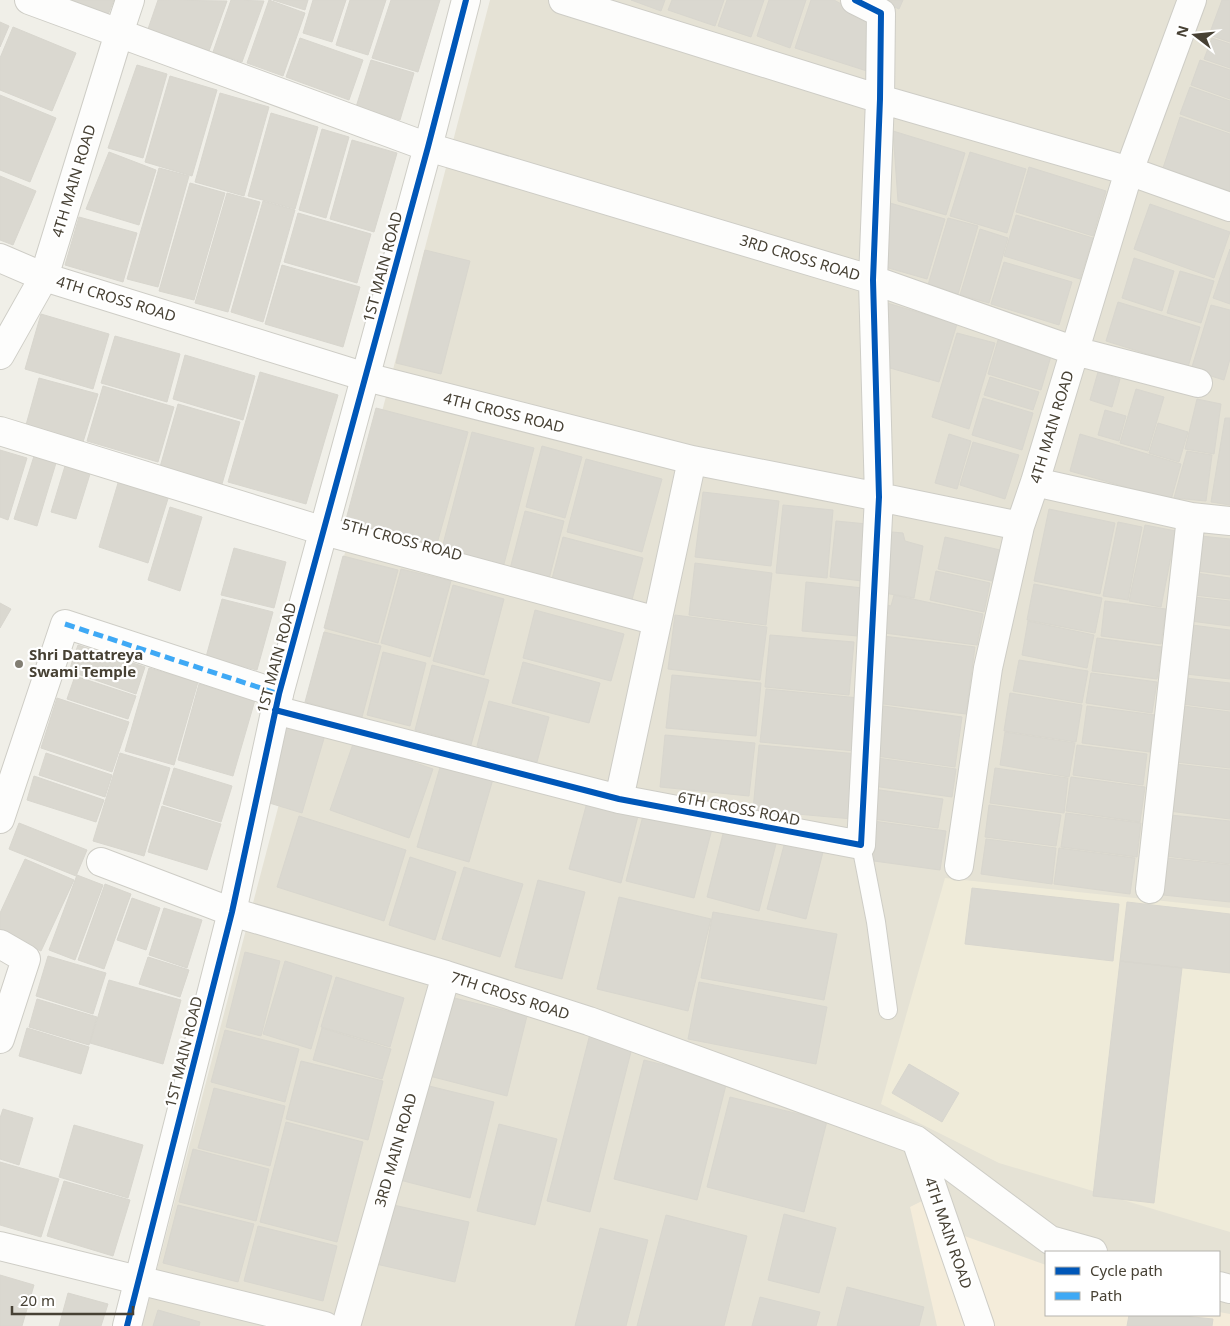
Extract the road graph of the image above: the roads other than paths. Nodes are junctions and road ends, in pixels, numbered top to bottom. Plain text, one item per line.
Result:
1 (29, 0) edge
2 (130, 0) edge
3 (466, 0) edge
4 (563, 0) edge
5 (855, 0) edge
6 (1192, 0) edge
7 (118, 33) junction
8 (880, 98) junction
9 (428, 147) junction
10 (1130, 171) junction
11 (1230, 207) edge
12 (0, 258) edge
13 (44, 277) junction
14 (873, 280) junction
15 (1075, 351) junction
16 (0, 355) edge
17 (366, 377) junction
18 (1198, 383) dead end
19 (0, 431) edge
20 (692, 460) junction
21 (1036, 482) junction
22 (879, 497) junction
23 (1192, 516) junction
24 (1230, 520) edge
25 (1020, 526) junction
26 (324, 531) junction
27 (657, 621) junction
28 (277, 702) junction
29 (619, 799) junction
30 (0, 819) edge
31 (861, 845) junction
32 (101, 862) dead end
33 (959, 866) dead end
34 (1150, 889) dead end
35 (232, 912) junction
36 (0, 944) edge
37 (446, 975) junction
38 (888, 1010) dead end
39 (0, 1039) edge
40 (916, 1140) junction
41 (0, 1246) edge
42 (1089, 1251) edge
43 (140, 1281) junction
44 (127, 1326) edge
45 (325, 1326) edge
46 (346, 1326) edge
47 (980, 1326) edge

1 - 7 street, 3RD CROSS ROAD
2 - 7 street, 4TH MAIN ROAD
3 - 9 street, 1ST MAIN ROAD
4 - 8 street
5 - 8 street
6 - 10 street, 4TH MAIN ROAD
7 - 9 street, 3RD CROSS ROAD
7 - 13 street, 4TH MAIN ROAD
8 - 10 street
8 - 14 street
9 - 14 street, 3RD CROSS ROAD
9 - 17 street, 1ST MAIN ROAD
10 - 11 street
10 - 15 street, 4TH MAIN ROAD
12 - 13 street, 4TH CROSS ROAD
13 - 16 street, 4TH MAIN ROAD
13 - 17 street, 4TH CROSS ROAD
14 - 15 street, 3RD CROSS ROAD
14 - 22 street
15 - 18 street, 3RD CROSS ROAD
15 - 21 street, 4TH MAIN ROAD
17 - 20 street, 4TH CROSS ROAD
17 - 26 street, 1ST MAIN ROAD
19 - 26 street, 5TH CROSS ROAD
20 - 22 street, 4TH CROSS ROAD
20 - 27 street
21 - 23 street
21 - 25 street, 4TH MAIN ROAD
22 - 25 street, 4TH CROSS ROAD
22 - 31 street
23 - 24 street
23 - 34 street
25 - 33 street, 4TH MAIN ROAD
26 - 27 street, 5TH CROSS ROAD
26 - 28 street, 1ST MAIN ROAD
27 - 29 street
28 - 29 street, 6TH CROSS ROAD
28 - 30 street, 6TH CROSS ROAD
28 - 35 street, 1ST MAIN ROAD
29 - 31 street, 6TH CROSS ROAD
31 - 38 lane
32 - 35 street, 7TH CROSS ROAD
35 - 37 street, 7TH CROSS ROAD
35 - 43 street, 1ST MAIN ROAD
36 - 39 street
37 - 40 street, 7TH CROSS ROAD
37 - 46 street, 3RD MAIN ROAD
40 - 42 street, 7TH CROSS ROAD
40 - 47 street, 4TH MAIN ROAD
41 - 43 street
43 - 44 street, 1ST MAIN ROAD
43 - 45 street

